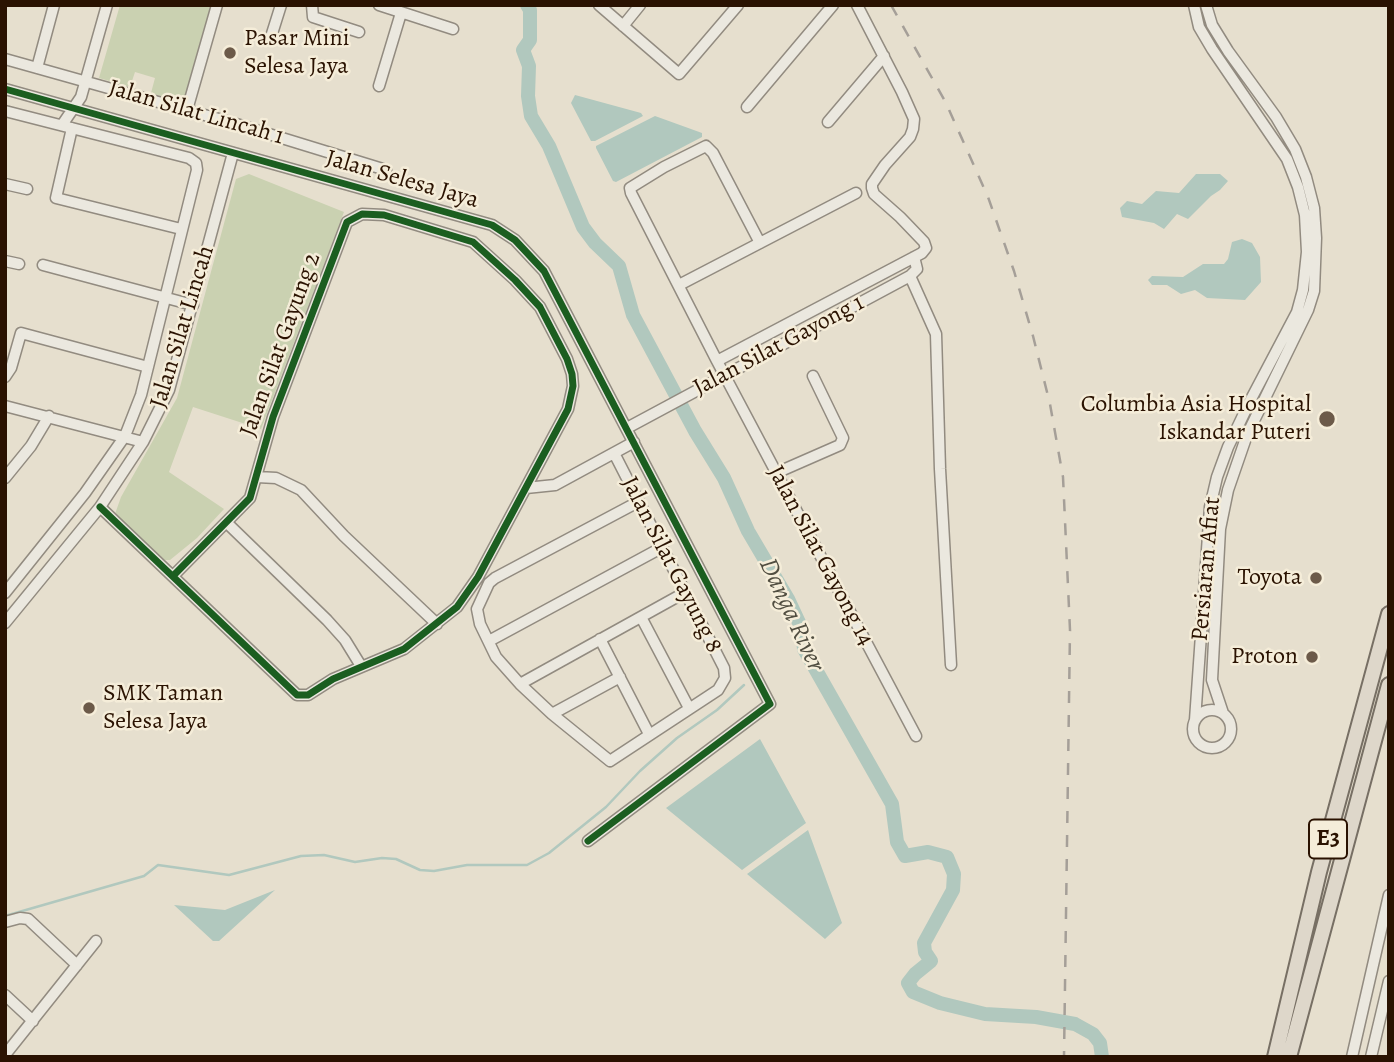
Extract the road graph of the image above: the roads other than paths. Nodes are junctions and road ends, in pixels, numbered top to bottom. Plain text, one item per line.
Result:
1 (54, 5) edge
2 (107, 5) edge
3 (218, 5) edge
4 (281, 5) edge
5 (312, 5) edge
6 (379, 5) edge
7 (599, 5) edge
8 (640, 5) edge
9 (738, 5) edge
10 (833, 5) edge
11 (857, 5) edge
12 (1194, 5) edge
13 (1208, 11) edge
14 (401, 13) junction
15 (1197, 18) junction
16 (623, 26) junction
17 (453, 29) dead end
18 (359, 32) dead end
19 (270, 40) dead end
20 (884, 56) junction
21 (5, 59) edge
22 (37, 68) junction
23 (85, 82) junction
24 (379, 86) dead end
25 (5, 89) edge
26 (73, 107) junction
27 (747, 107) dead end
28 (187, 110) junction
29 (5, 111) edge
30 (828, 122) dead end
31 (67, 127) junction
32 (233, 153) junction
33 (386, 170) dead end
34 (5, 184) edge
35 (27, 189) dead end
36 (856, 193) dead end
37 (181, 229) junction
38 (760, 243) junction
39 (914, 257) junction
40 (5, 261) edge
41 (19, 264) dead end
42 (43, 265) dead end
43 (910, 276) junction
44 (678, 285) junction
45 (1309, 291) junction
46 (165, 296) junction
47 (193, 305) junction
48 (716, 361) junction
49 (148, 368) junction
50 (814, 376) dead end
51 (5, 377) edge
52 (718, 379) junction
53 (1257, 388) junction
54 (1268, 395) junction
55 (1250, 401) junction
56 (5, 406) edge
57 (1260, 407) junction
58 (49, 416) junction
59 (627, 428) junction
60 (125, 436) junction
61 (143, 442) junction
62 (635, 442) junction
63 (614, 453) junction
64 (776, 473) junction
65 (257, 477) junction
66 (5, 478) edge
67 (526, 488) junction
68 (638, 502) junction
69 (100, 507) junction
70 (227, 523) junction
71 (661, 548) junction
72 (173, 576) junction
73 (5, 593) edge
74 (684, 593) junction
75 (1389, 614) edge
76 (641, 617) junction
77 (5, 623) edge
78 (438, 624) junction
79 (600, 639) junction
80 (489, 642) junction
81 (951, 665) dead end
82 (361, 666) junction
83 (620, 677) junction
84 (520, 684) junction
85 (1389, 685) edge
86 (689, 708) junction
87 (552, 713) junction
88 (1223, 713) junction
89 (1195, 720) junction
90 (649, 734) junction
91 (916, 736) dead end
92 (588, 841) dead end
93 (1389, 895) edge
94 (5, 922) edge
95 (96, 941) dead end
96 (77, 965) junction
97 (1389, 981) edge
98 (5, 995) edge
99 (33, 1021) junction
100 (5, 1055) edge
101 (1275, 1057) edge
102 (1289, 1057) edge
103 (1352, 1057) edge
104 (1371, 1057) edge

1 - 22 street
2 - 23 street
3 - 28 street
4 - 19 street
5 - 18 street
6 - 14 street
7 - 16 street
8 - 16 street
9 - 16 street
10 - 27 street
11 - 20 street
12 - 15 street, Persiaran Afiat
13 - 15 street
13 - 45 street, Persiaran Afiat
14 - 17 street
14 - 24 street
15 - 45 street, Persiaran Afiat
20 - 30 street
20 - 39 street
21 - 22 street, Jalan Silat Lincah 1
22 - 23 street, Jalan Silat Lincah 1
23 - 26 street
23 - 28 street, Jalan Silat Lincah 1
25 - 26 street, Jalan Selesa Jaya
26 - 31 street
26 - 32 street, Jalan Selesa Jaya
28 - 33 street, Jalan Silat Lincah 1
29 - 31 street
31 - 37 street
31 - 37 street
32 - 47 street, Jalan Silat Lincah
32 - 59 street, Jalan Selesa Jaya
34 - 35 street
36 - 38 street
37 - 46 street
38 - 44 street
38 - 44 street, Jalan Silat Gayong 14
39 - 43 street
39 - 48 street
40 - 41 street
42 - 46 street
43 - 52 street, Jalan Silat Gayong 1
43 - 81 street
44 - 48 street, Jalan Silat Gayong 14
45 - 53 street, Persiaran Afiat
45 - 54 street, Persiaran Afiat
46 - 47 street
46 - 49 street
47 - 61 street, Jalan Silat Lincah
48 - 52 street, Jalan Silat Gayong 14
49 - 51 street
49 - 60 street
50 - 64 street
52 - 59 street, Jalan Silat Gayong 1
52 - 64 street, Jalan Silat Gayong 14
53 - 54 street
53 - 55 street, Persiaran Afiat
54 - 57 street, Persiaran Afiat
55 - 57 street
55 - 89 street, Persiaran Afiat
56 - 58 street
57 - 88 street, Persiaran Afiat
58 - 60 street
58 - 66 street
59 - 62 street, Jalan Selesa Jaya
60 - 61 street
60 - 73 street
61 - 69 street, Jalan Silat Lincah
62 - 63 street
62 - 92 street, Jalan Selesa Jaya
63 - 67 street
63 - 68 street, Jalan Silat Gayung 8
64 - 91 street, Jalan Silat Gayong 14
65 - 67 street, Jalan Silat Gayung 2
65 - 70 street, Jalan Silat Gayung 2
65 - 78 street
67 - 78 street
68 - 71 street, Jalan Silat Gayung 8
68 - 80 street
69 - 72 street
69 - 77 street, Jalan Silat Lincah
70 - 72 street, Jalan Silat Gayung 2
70 - 82 street
71 - 74 street, Jalan Silat Gayung 8
71 - 80 street
72 - 82 street
74 - 76 street
74 - 86 street, Jalan Silat Gayung 8
75 - 101 highway, E3
76 - 79 street
76 - 86 street
78 - 82 street
79 - 83 street
79 - 84 street
80 - 84 street
83 - 87 street
83 - 90 street
84 - 87 street
85 - 102 highway, E3
86 - 90 street
87 - 90 street
88 - 89 street
88 - 89 street, Persiaran Afiat
93 - 103 street
94 - 96 street
95 - 96 street
96 - 99 street
97 - 104 street
98 - 99 street
99 - 100 street

